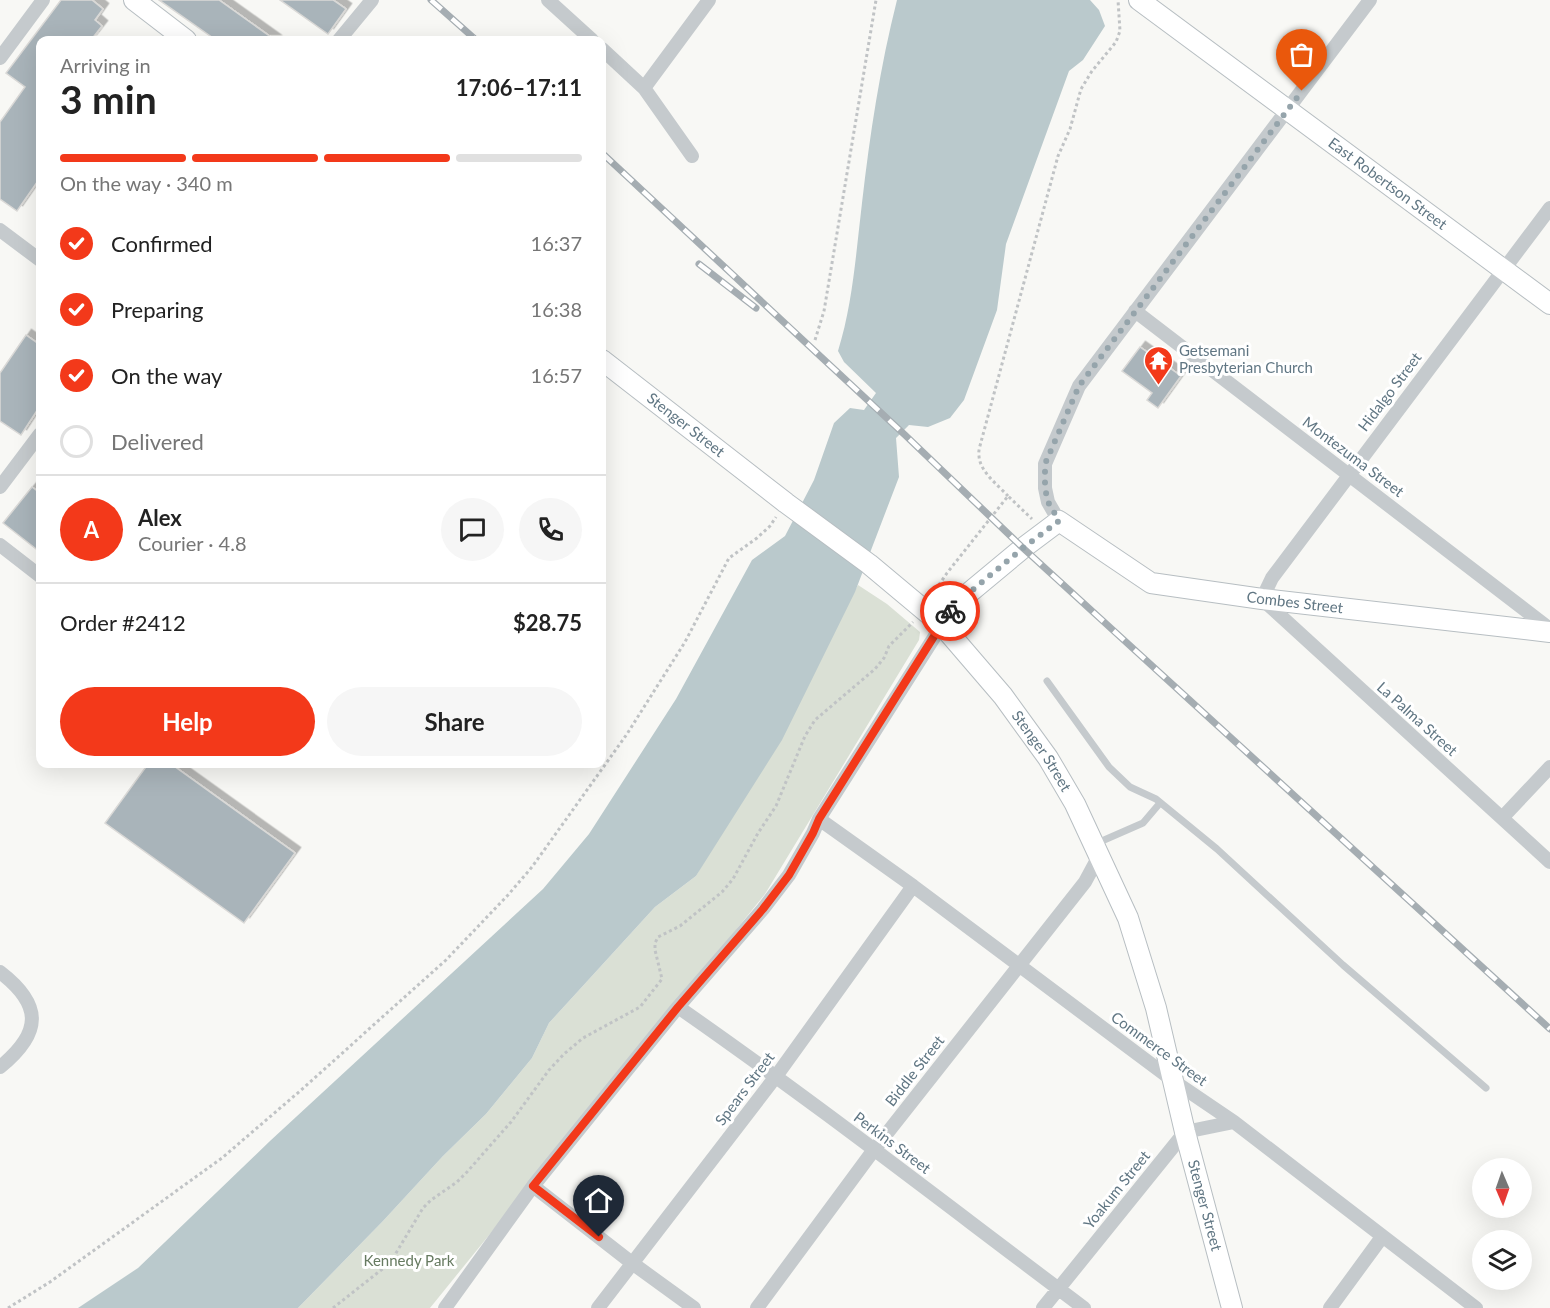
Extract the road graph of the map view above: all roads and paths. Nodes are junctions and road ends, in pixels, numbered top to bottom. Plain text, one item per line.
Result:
1 (43, 0) edge
2 (134, 0) edge
3 (549, 0) edge
4 (709, 0) edge
5 (876, 0) edge
6 (1118, 0) edge
7 (1139, 0) edge
8 (1370, 0) edge
9 (369, 1) edge
10 (181, 36) edge
11 (342, 36) edge
12 (588, 36) edge
13 (606, 53) edge
14 (0, 58) edge
15 (644, 88) junction
16 (1288, 109) junction
17 (692, 156) dead end
18 (1550, 208) edge
19 (0, 230) edge
20 (36, 257) edge
21 (1504, 268) junction
22 (1550, 304) edge
23 (1135, 311) junction
24 (815, 340) dead end
25 (606, 363) edge
26 (36, 439) edge
27 (1349, 475) junction
28 (0, 487) edge
29 (1008, 496) junction
30 (786, 503) junction
31 (1052, 526) junction
32 (0, 545) edge
33 (36, 573) edge
34 (1262, 599) junction
35 (922, 609) junction
36 (942, 625) junction
37 (1550, 630) edge
38 (1047, 681) dead end
39 (606, 764) edge
40 (1550, 767) edge
41 (604, 768) edge
42 (1160, 803) junction
43 (1502, 818) junction
44 (819, 819) junction
45 (1097, 850) junction
46 (1550, 862) edge
47 (913, 886) junction
48 (1018, 965) junction
49 (0, 972) edge
50 (678, 1007) junction
51 (0, 1067) edge
52 (777, 1076) junction
53 (1175, 1082) junction
54 (1486, 1088) dead end
55 (1234, 1122) junction
56 (1185, 1132) junction
57 (873, 1151) junction
58 (533, 1186) junction
59 (1382, 1237) junction
60 (632, 1263) junction
61 (1058, 1288) junction
62 (9, 1308) edge
63 (333, 1308) edge
64 (445, 1308) edge
65 (598, 1308) edge
66 (694, 1308) edge
67 (757, 1308) edge
68 (1043, 1308) edge
69 (1084, 1308) edge
70 (1232, 1308) edge
71 (1330, 1308) edge
72 (1476, 1308) edge

1 - 14 street
2 - 10 street
3 - 12 street
4 - 15 street
5 - 24 path
6 - 29 path
7 - 16 street, East Robertson Street
8 - 16 street
9 - 11 street
13 - 15 street
15 - 17 street
16 - 21 street, East Robertson Street
16 - 23 street
18 - 21 street, Hidalgo Street
19 - 20 street
21 - 22 street, East Robertson Street
21 - 27 street, Hidalgo Street
23 - 27 street, Montezuma Street
23 - 31 street
25 - 30 street, Stenger Street
26 - 28 street
27 - 34 street, Hidalgo Street
27 - 37 street, Montezuma Street
29 - 31 path
29 - 35 path
30 - 35 street, Stenger Street
30 - 39 path
31 - 34 street, Combes Street
31 - 36 street
32 - 33 street
34 - 37 street, Combes Street
34 - 43 street, La Palma Street
35 - 36 street, Stenger Street
35 - 63 path
36 - 44 street
36 - 45 street, Stenger Street
38 - 42 lane
40 - 43 street
41 - 62 path
42 - 45 lane
42 - 54 lane
43 - 46 street, La Palma Street
44 - 47 street, Commerce Street
44 - 50 street
45 - 48 street, Biddle Street
45 - 53 street, Stenger Street
47 - 48 street, Commerce Street
47 - 52 street, Spears Street
48 - 53 street, Commerce Street
48 - 57 street, Biddle Street
49 - 51 street
50 - 52 street, Perkins Street
50 - 58 street
52 - 57 street, Perkins Street
52 - 60 street, Spears Street
53 - 55 street, Commerce Street
53 - 56 street, Stenger Street
55 - 56 street
55 - 59 street, Commerce Street
56 - 61 street, Yoakum Street
56 - 70 street, Stenger Street
57 - 61 street, Perkins Street
57 - 67 street, Biddle Street
58 - 60 street
58 - 64 street
59 - 71 street
59 - 72 street, Commerce Street
60 - 65 street, Spears Street
60 - 66 street
61 - 68 street, Yoakum Street
61 - 69 street, Perkins Street

